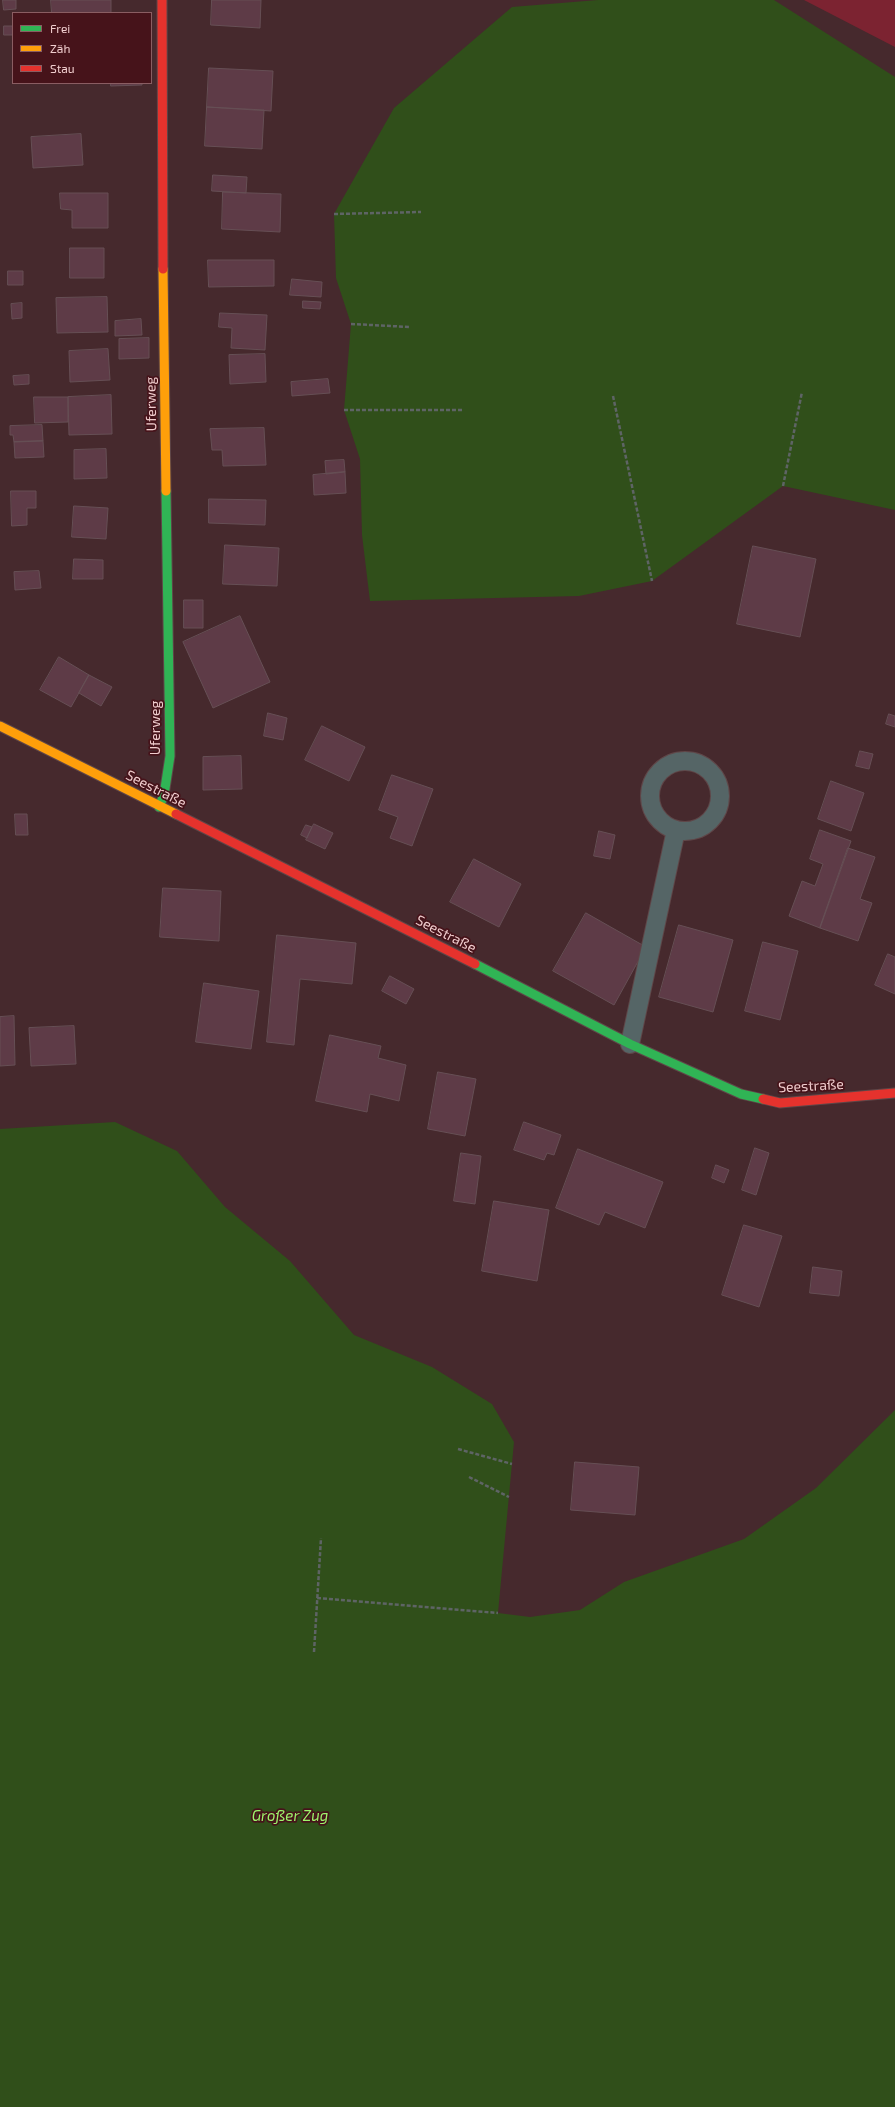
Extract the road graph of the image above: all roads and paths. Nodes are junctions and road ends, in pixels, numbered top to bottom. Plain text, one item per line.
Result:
1 (162, 0) edge
2 (421, 212) dead end
3 (334, 214) dead end
4 (351, 324) dead end
5 (410, 327) dead end
6 (802, 392) dead end
7 (613, 396) dead end
8 (344, 410) dead end
9 (462, 410) dead end
10 (783, 486) dead end
11 (652, 581) dead end
12 (0, 726) edge
13 (159, 807) junction
14 (676, 830) dead end
15 (630, 1044) junction
16 (895, 1093) edge
17 (458, 1449) dead end
18 (512, 1464) dead end
19 (470, 1477) dead end
20 (509, 1497) dead end
21 (321, 1538) dead end
22 (317, 1598) junction
23 (498, 1612) dead end
24 (314, 1652) dead end

1 - 13 street, Uferweg
2 - 3 path
4 - 5 path
6 - 10 path
7 - 11 path
8 - 9 path
12 - 13 street, Seestraße
13 - 15 street, Seestraße
14 - 15 lane
15 - 16 street, Seestraße
17 - 18 path
19 - 20 path
21 - 22 path
22 - 23 path
22 - 24 path

